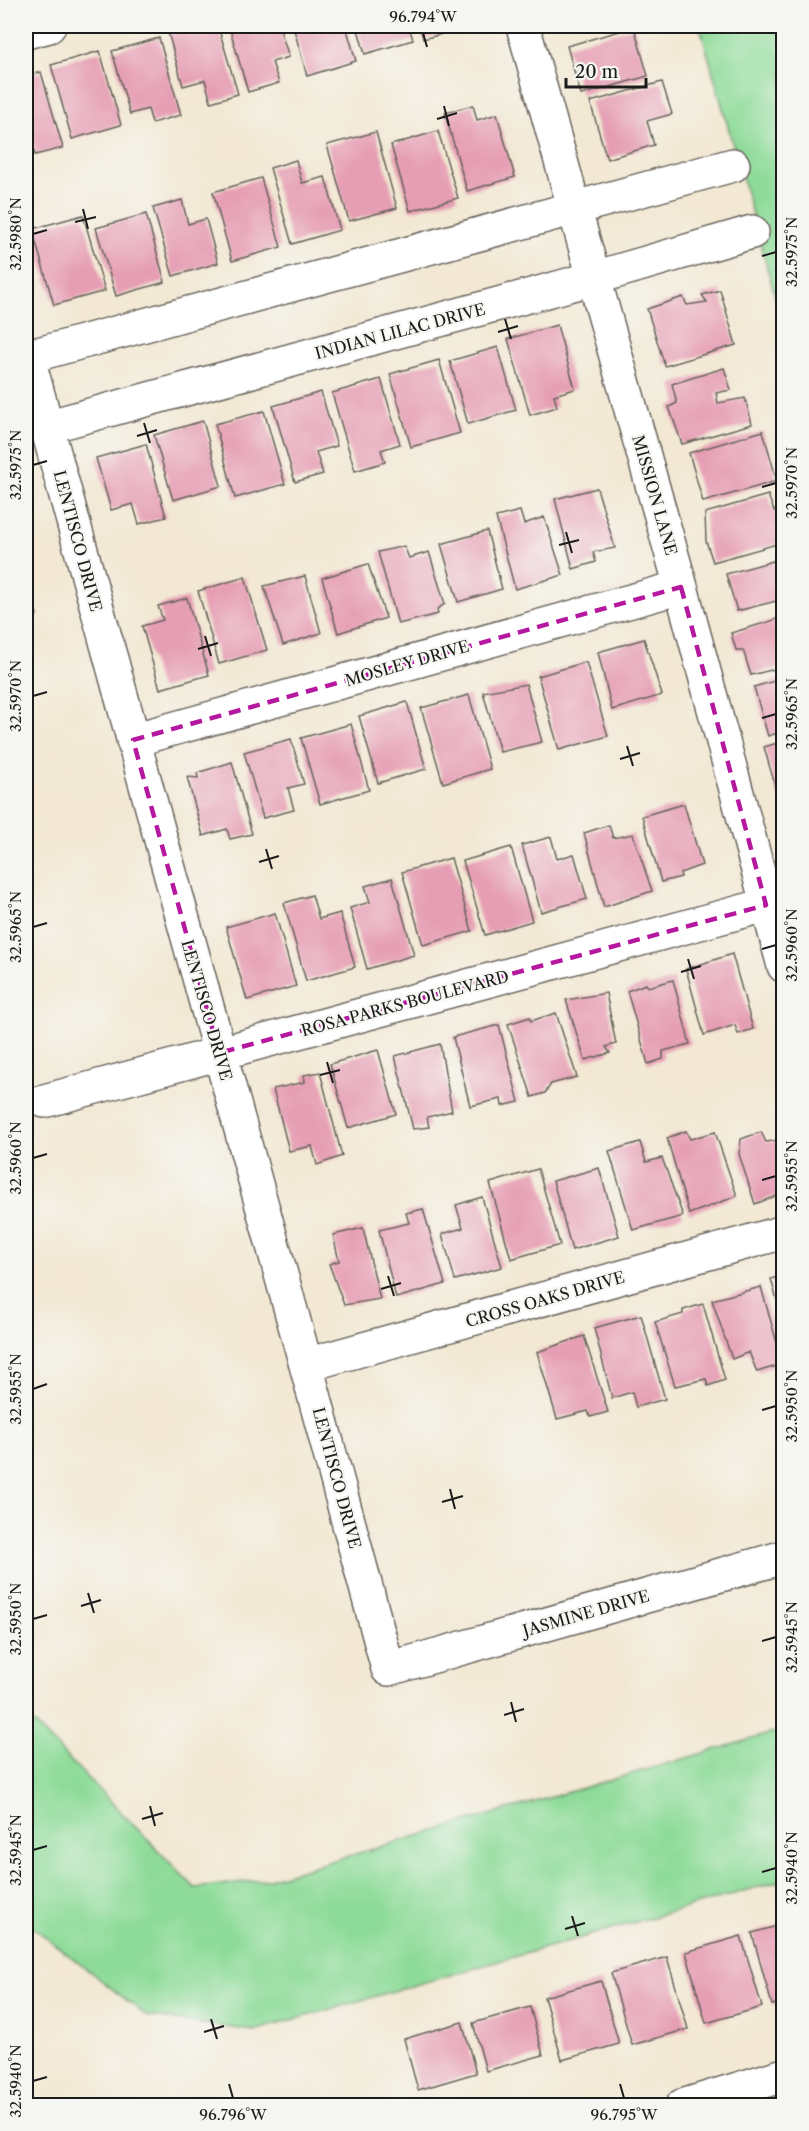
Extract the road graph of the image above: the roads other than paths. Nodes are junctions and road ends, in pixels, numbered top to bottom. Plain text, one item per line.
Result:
1 (50, 26) edge
2 (523, 26) edge
3 (26, 32) edge
4 (733, 165) dead end
5 (574, 207) junction
6 (752, 232) dead end
7 (594, 278) junction
8 (26, 354) edge
9 (46, 427) junction
10 (681, 586) junction
11 (133, 740) junction
12 (766, 905) junction
13 (783, 966) edge
14 (219, 1053) junction
15 (44, 1101) dead end
16 (783, 1232) edge
17 (306, 1365) junction
18 (783, 1557) edge
19 (388, 1669) joint
20 (783, 2076) edge
21 (682, 2106) edge

1 - 3 street
2 - 5 street, MISSION LANE
4 - 5 street
5 - 7 street, MISSION LANE
5 - 8 street
6 - 7 street, INDIAN LILAC DRIVE
7 - 9 street, INDIAN LILAC DRIVE
7 - 10 street, MISSION LANE
8 - 9 street, LENTISCO DRIVE
9 - 11 street, LENTISCO DRIVE
10 - 11 street, MOSLEY DRIVE
10 - 12 street, MISSION LANE
11 - 14 street, LENTISCO DRIVE
12 - 13 street, MISSION LANE
12 - 14 street, ROSA PARKS BOULEVARD
14 - 15 street, ROSA PARKS BOULEVARD
14 - 17 street, LENTISCO DRIVE
16 - 17 street, CROSS OAKS DRIVE
17 - 19 street, LENTISCO DRIVE
18 - 19 street, JASMINE DRIVE
20 - 21 street

